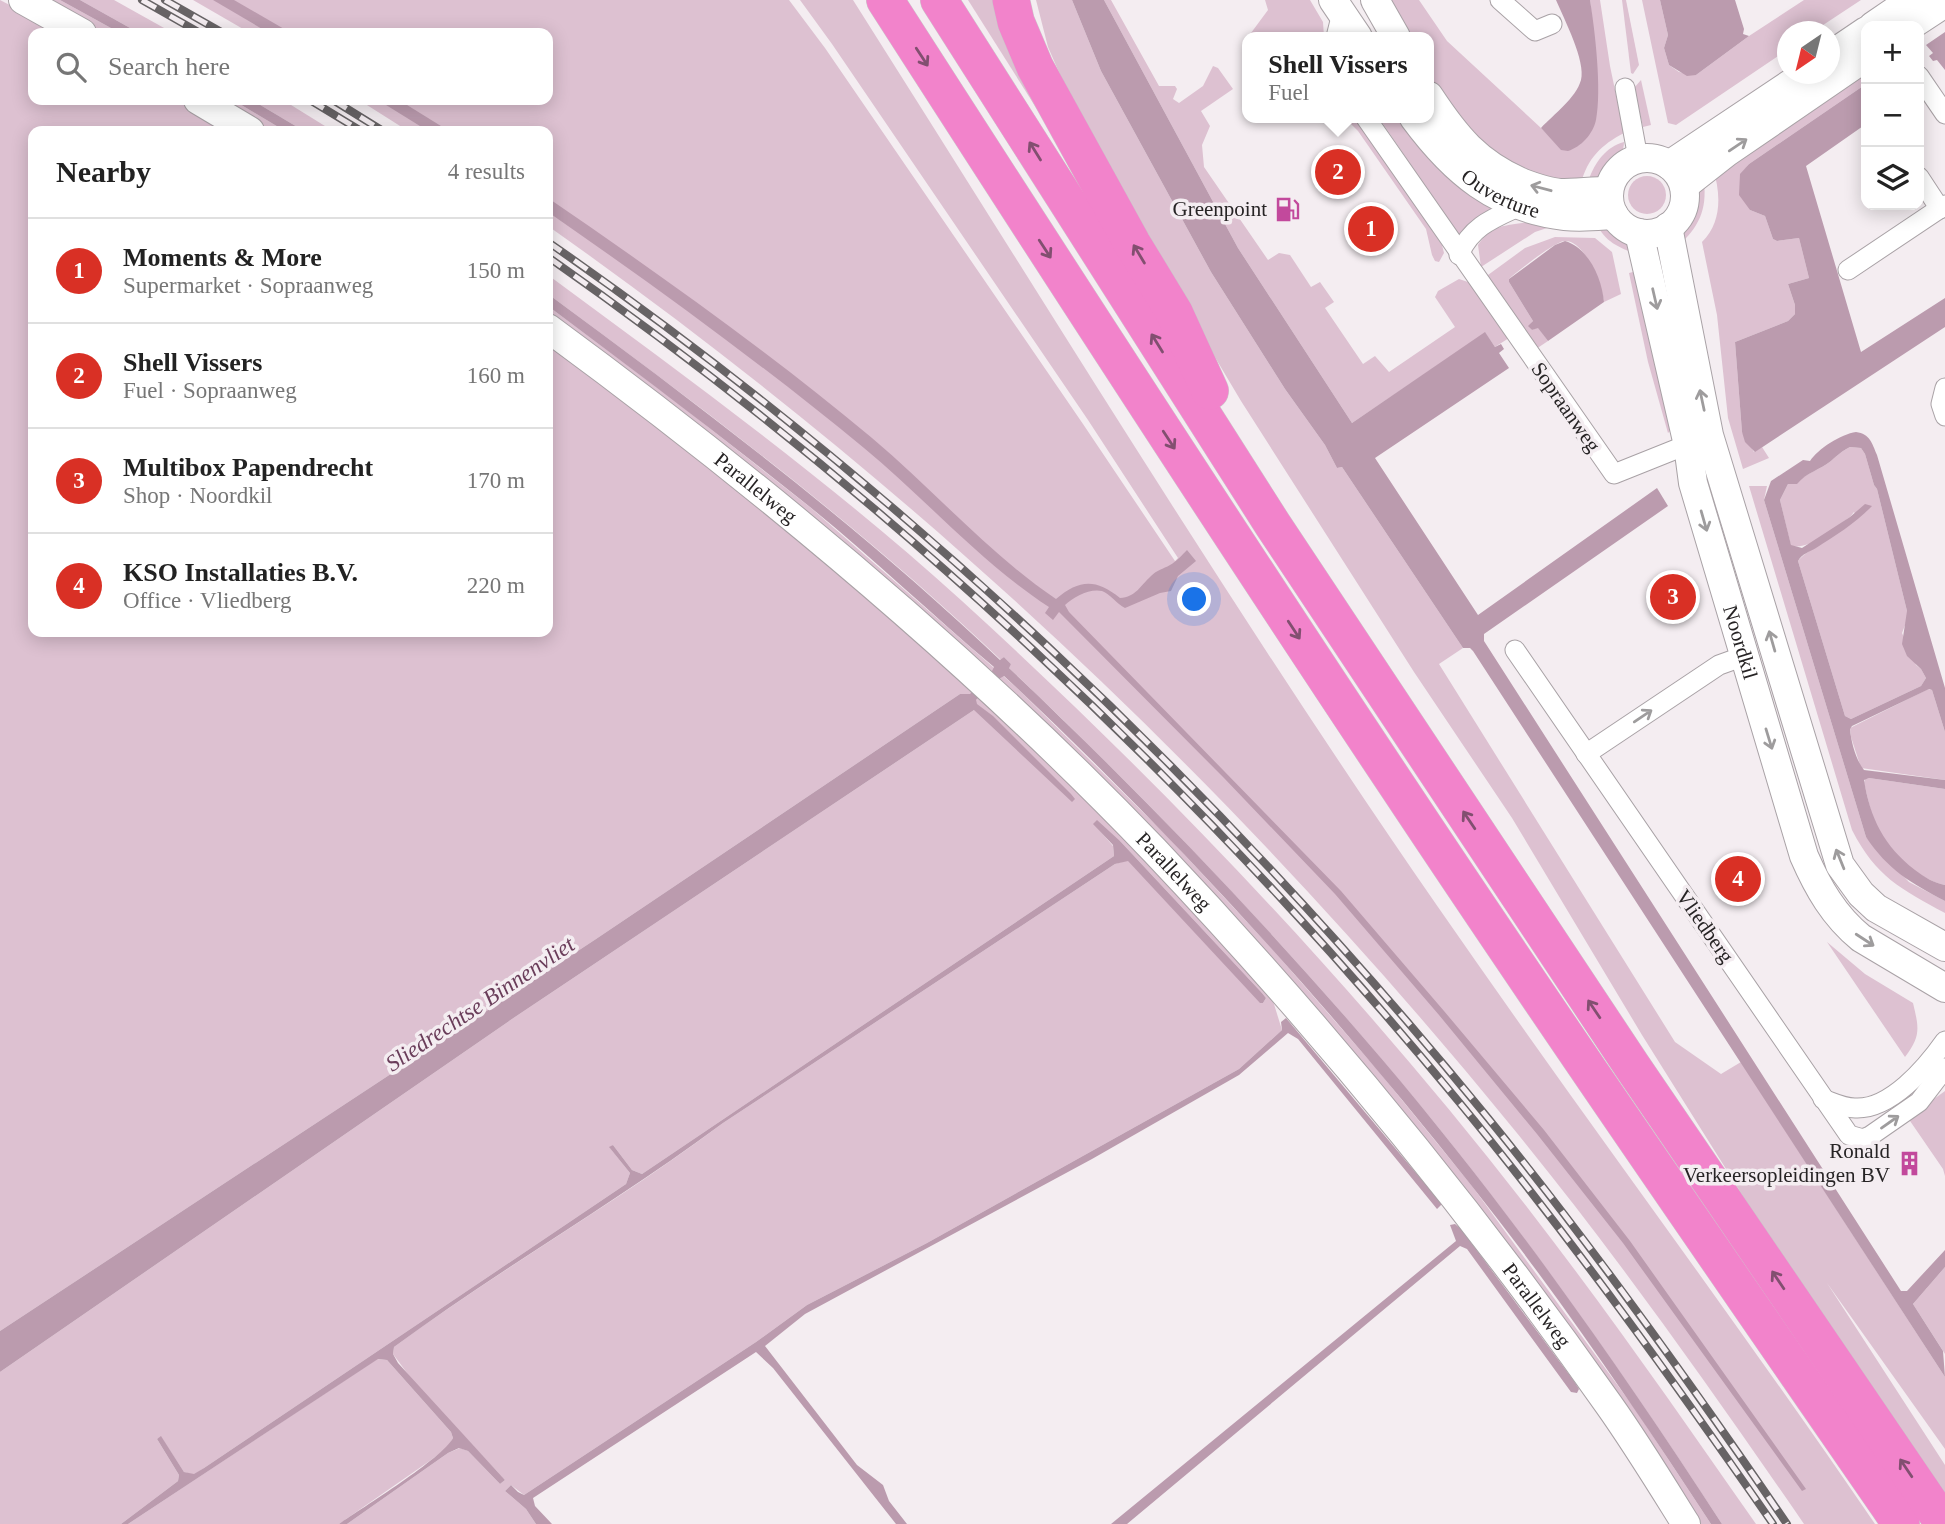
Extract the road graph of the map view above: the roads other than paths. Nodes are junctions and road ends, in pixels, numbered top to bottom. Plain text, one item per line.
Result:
1 (23, 0) edge
2 (885, 0) edge
3 (939, 0) edge
4 (1011, 0) edge
5 (1375, 0) edge
6 (1500, 0) edge
7 (1911, 0) edge
8 (1945, 2) edge
9 (1337, 17) edge
10 (1883, 21) edge
11 (1917, 21) edge
12 (1552, 24) dead end
13 (73, 28) edge
14 (1353, 32) edge
15 (1393, 32) edge
16 (1861, 36) edge
17 (1840, 49) edge
18 (1861, 60) edge
19 (1924, 83) edge
20 (1792, 84) edge
21 (1625, 88) dead end
22 (1434, 104) edge
23 (206, 105) edge
24 (1945, 114) edge
25 (1369, 123) edge
26 (1418, 123) edge
27 (242, 126) edge
28 (1639, 158) junction
29 (1677, 175) junction
30 (1924, 184) edge
31 (1611, 203) junction
32 (1520, 206) junction
33 (1942, 207) edge
34 (1668, 227) junction
35 (1639, 233) junction
36 (1460, 255) junction
37 (1848, 270) dead end
38 (553, 332) edge
39 (1945, 388) edge
40 (1945, 416) edge
41 (1699, 440) junction
42 (1273, 524) junction
43 (1515, 650) dead end
44 (1744, 656) junction
45 (1586, 754) junction
46 (1945, 947) edge
47 (1945, 988) edge
48 (1945, 1041) edge
49 (1945, 1068) edge
50 (1823, 1099) junction
51 (1686, 1524) edge
52 (1901, 1524) edge
53 (1944, 1524) edge

1 - 13 street
2 -> 52 highway
42 -> 3 highway
42 -> 4 highway
5 - 15 street
6 - 12 street
7 - 10 street
8 - 11 street
9 - 14 street
16 - 17 street
29 -> 18 street
19 - 24 street
20 - 29 street
21 - 28 street
31 -> 22 street, Ouverture
23 - 27 street
25 - 36 street, Sopraanweg
26 - 32 street, Ouverture
28 - 29 street
28 - 31 street
29 - 34 street
30 - 33 street
31 - 32 street, Ouverture
31 - 35 street
32 - 36 street
33 - 37 street
34 - 35 street
41 -> 34 street, Noordkil
35 -> 41 street, Noordkil
36 - 41 street, Sopraanweg
38 - 51 street, Parallelweg
39 - 40 street
41 -> 44 street, Noordkil
46 -> 41 street, Noordkil
53 -> 42 highway
43 - 45 street, Vliedberg
45 -> 44 street
44 -> 47 street, Noordkil
45 - 50 street, Vliedberg
48 - 50 street
50 -> 49 street, Vliedberg

